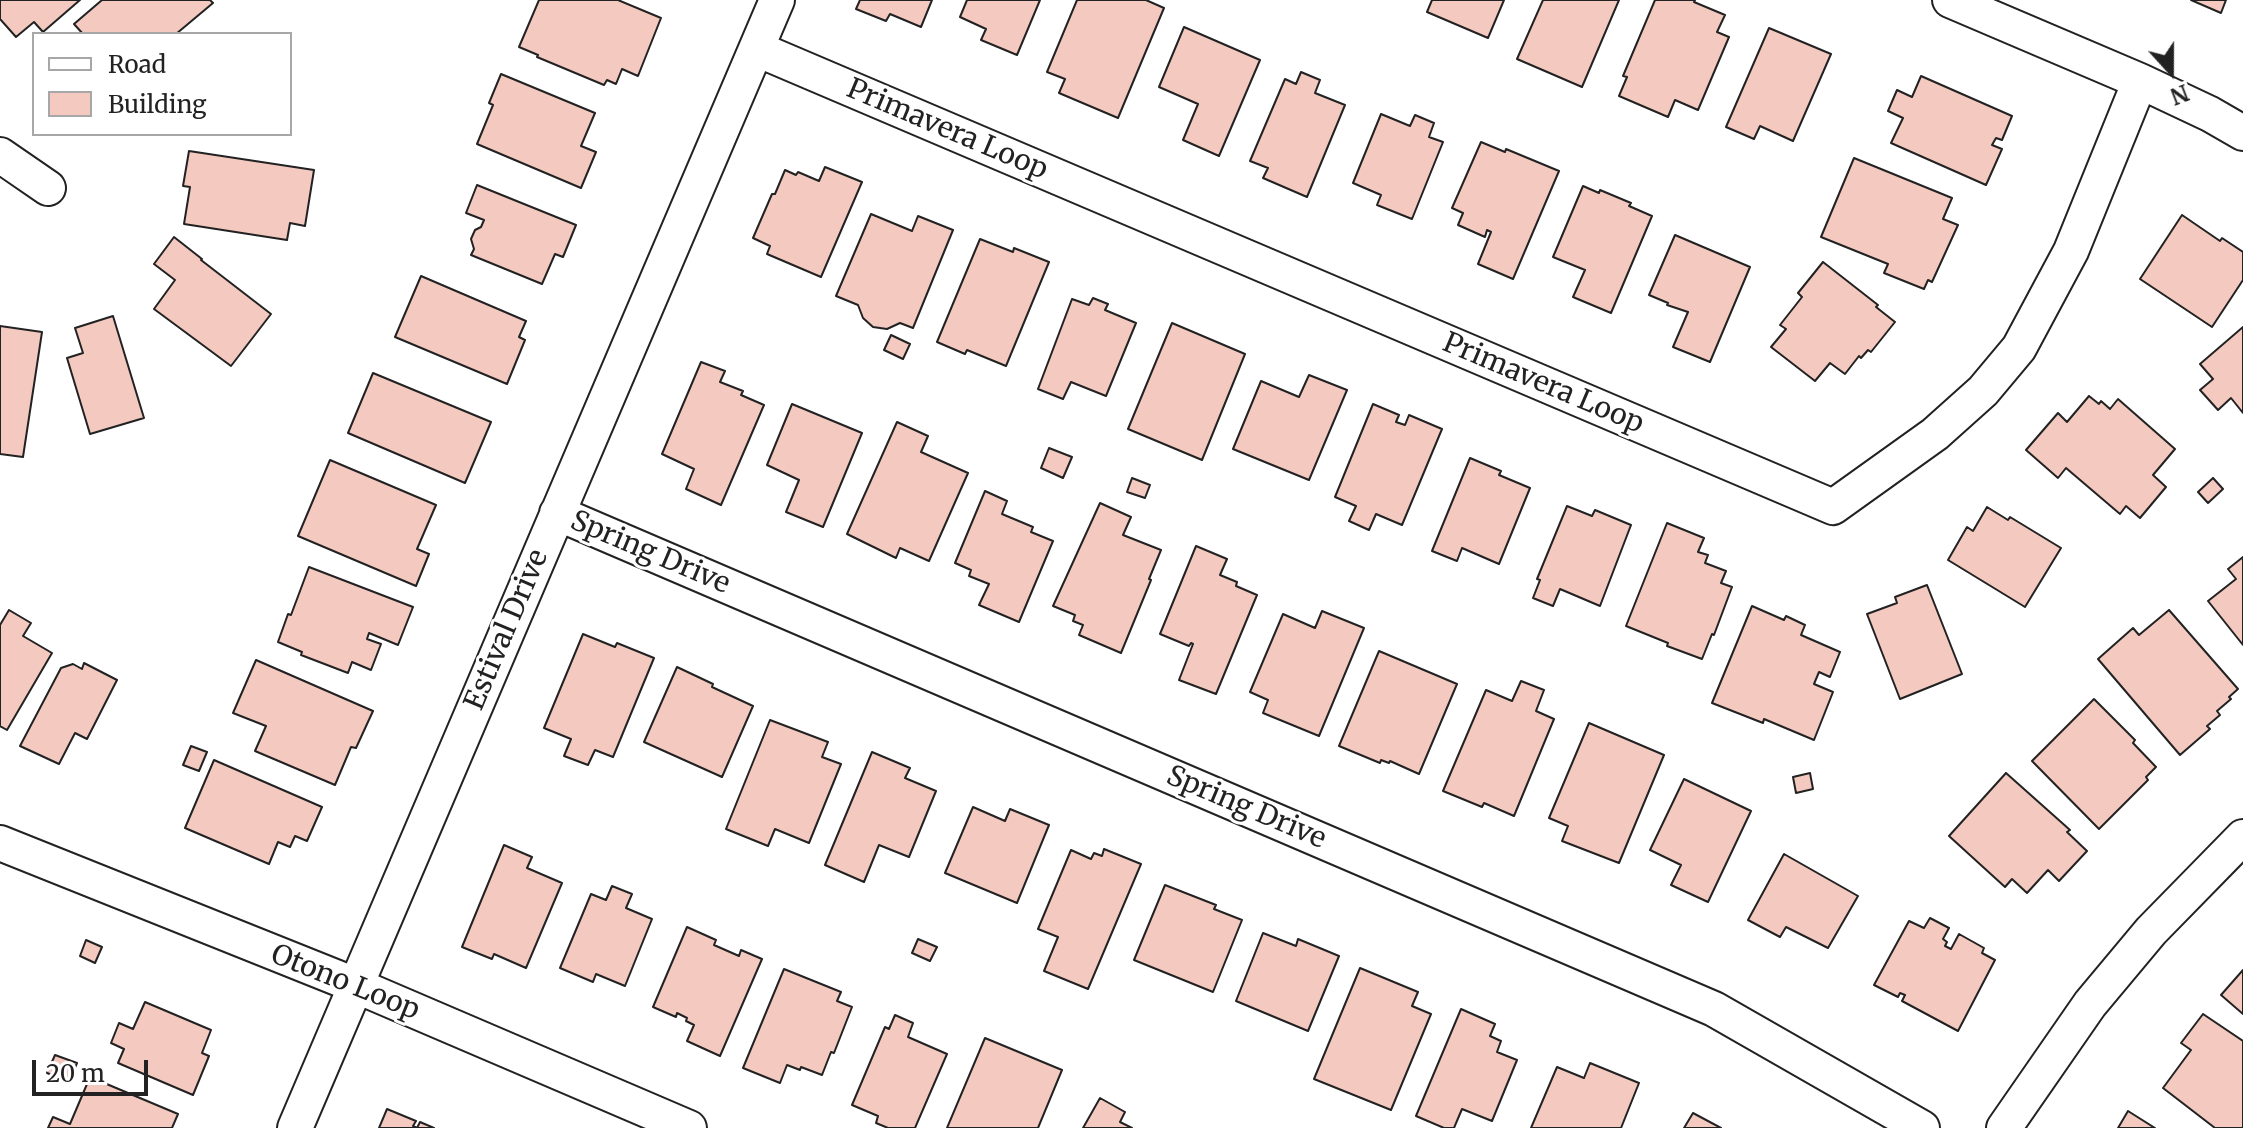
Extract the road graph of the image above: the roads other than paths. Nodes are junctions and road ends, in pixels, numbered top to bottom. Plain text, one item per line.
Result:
1 (777, 0) edge
2 (1950, 0) edge
3 (757, 49) junction
4 (2140, 81) junction
5 (2243, 133) edge
6 (0, 155) edge
7 (48, 188) dead end
8 (557, 513) junction
9 (2243, 837) edge
10 (0, 843) edge
11 (355, 985) junction
12 (295, 1128) edge
13 (689, 1128) edge
14 (1922, 1128) edge
15 (2004, 1128) edge

1 - 3 street, Estival Drive
2 - 4 street
3 - 4 street, Primavera Loop
3 - 8 street, Estival Drive
4 - 5 street
6 - 7 street
8 - 11 street, Estival Drive
8 - 14 street, Spring Drive
9 - 15 street
10 - 11 street, Otono Loop
11 - 12 street, Estival Drive
11 - 13 street, Otono Loop

